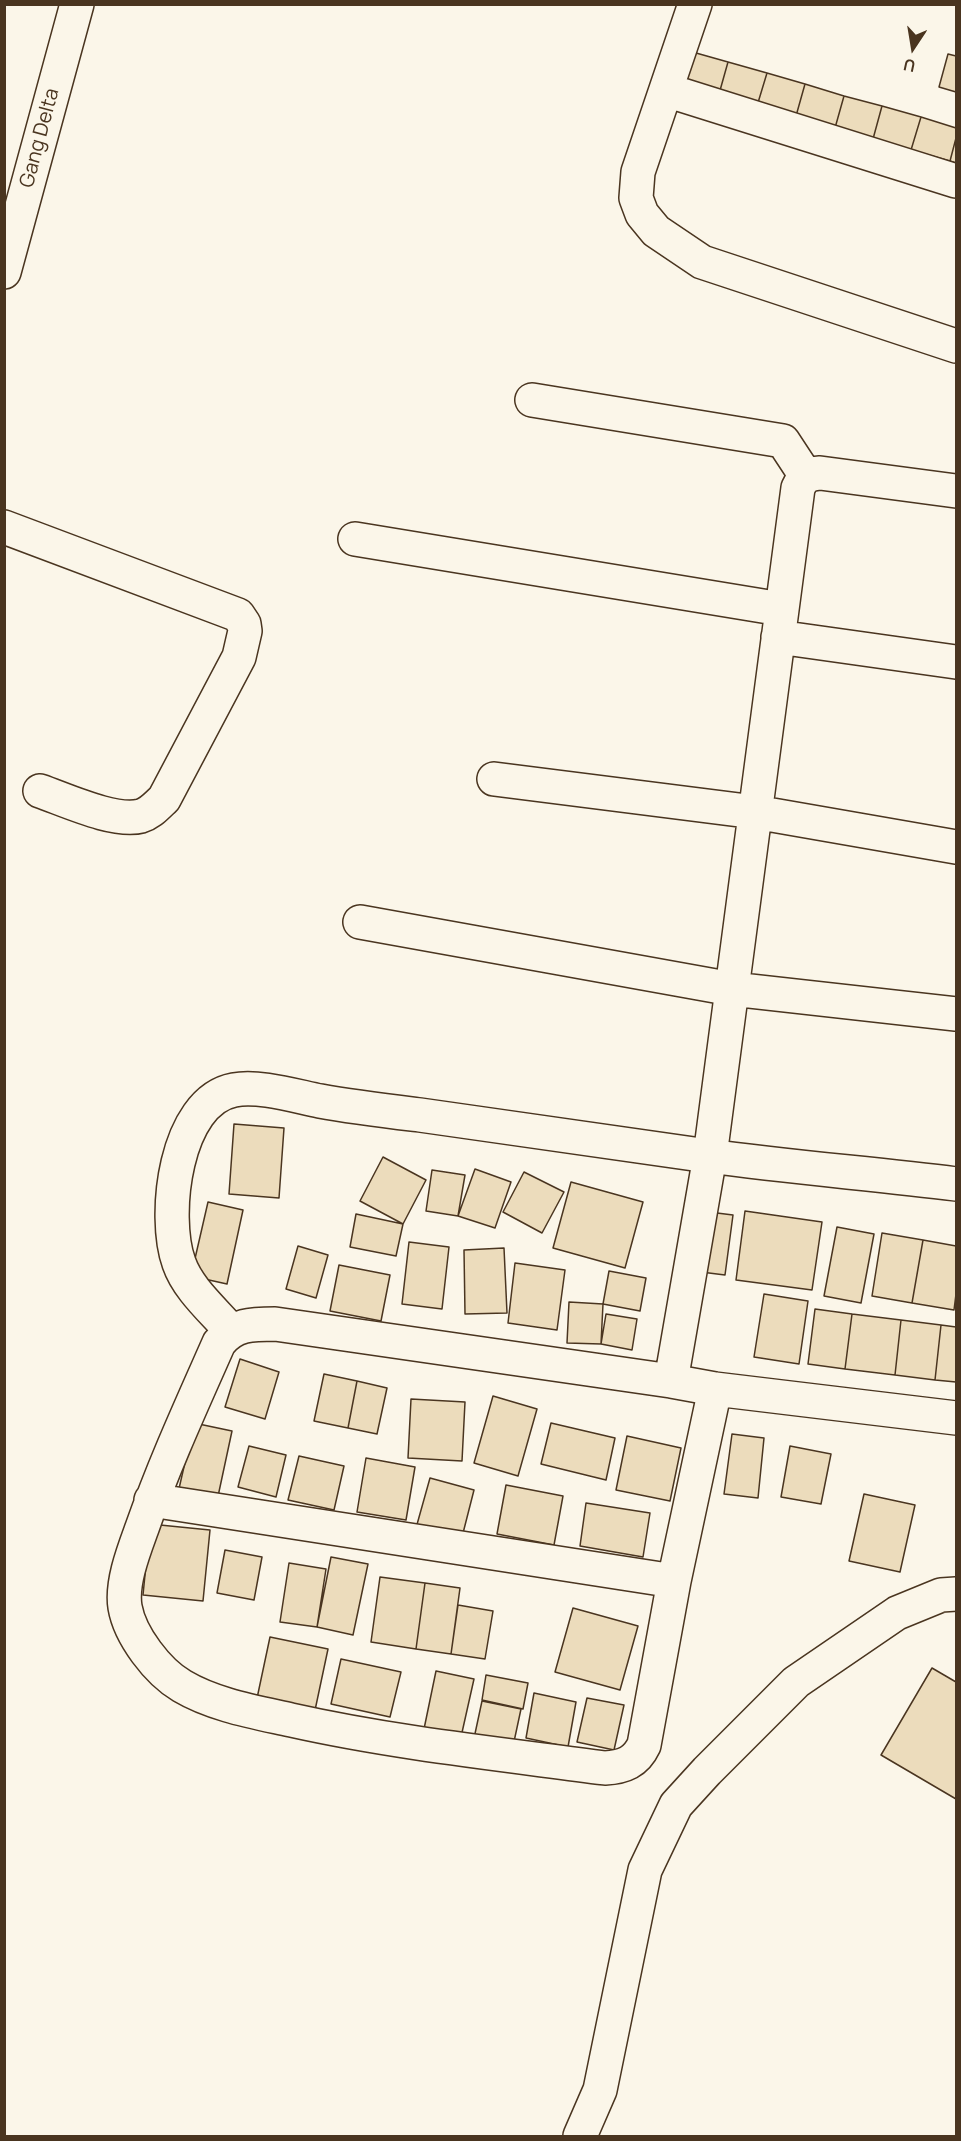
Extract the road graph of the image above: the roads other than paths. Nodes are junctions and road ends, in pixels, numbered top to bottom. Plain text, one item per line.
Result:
1 (76, 4) edge
2 (695, 4) edge
3 (666, 90) junction
4 (957, 181) edge
5 (4, 272) edge
6 (957, 346) edge
7 (532, 400) dead end
8 (807, 476) junction
9 (957, 491) edge
10 (4, 527) edge
11 (356, 539) dead end
12 (780, 623) junction
13 (957, 662) edge
14 (494, 779) dead end
15 (40, 791) dead end
16 (755, 812) junction
17 (957, 847) edge
18 (360, 922) dead end
19 (732, 989) junction
20 (957, 1014) edge
21 (710, 1156) junction
22 (957, 1184) edge
23 (231, 1331) junction
24 (671, 1381) junction
25 (715, 1389) junction
26 (957, 1418) edge
27 (151, 1500) junction
28 (674, 1581) junction
29 (957, 1594) edge
30 (580, 2136) edge

1 - 5 street, Gang Delta
2 - 3 street
3 - 4 street
3 - 6 street
7 - 8 street
8 - 9 street
8 - 12 street
10 - 15 street
11 - 12 street
12 - 13 street
12 - 16 street
14 - 16 street
16 - 17 street
16 - 19 street
18 - 19 street
19 - 20 street
19 - 21 street
21 - 22 street
21 - 23 street
21 - 24 street
23 - 24 street
23 - 27 street
24 - 25 street
25 - 26 street
25 - 28 street
27 - 28 street
27 - 28 street
29 - 30 street

